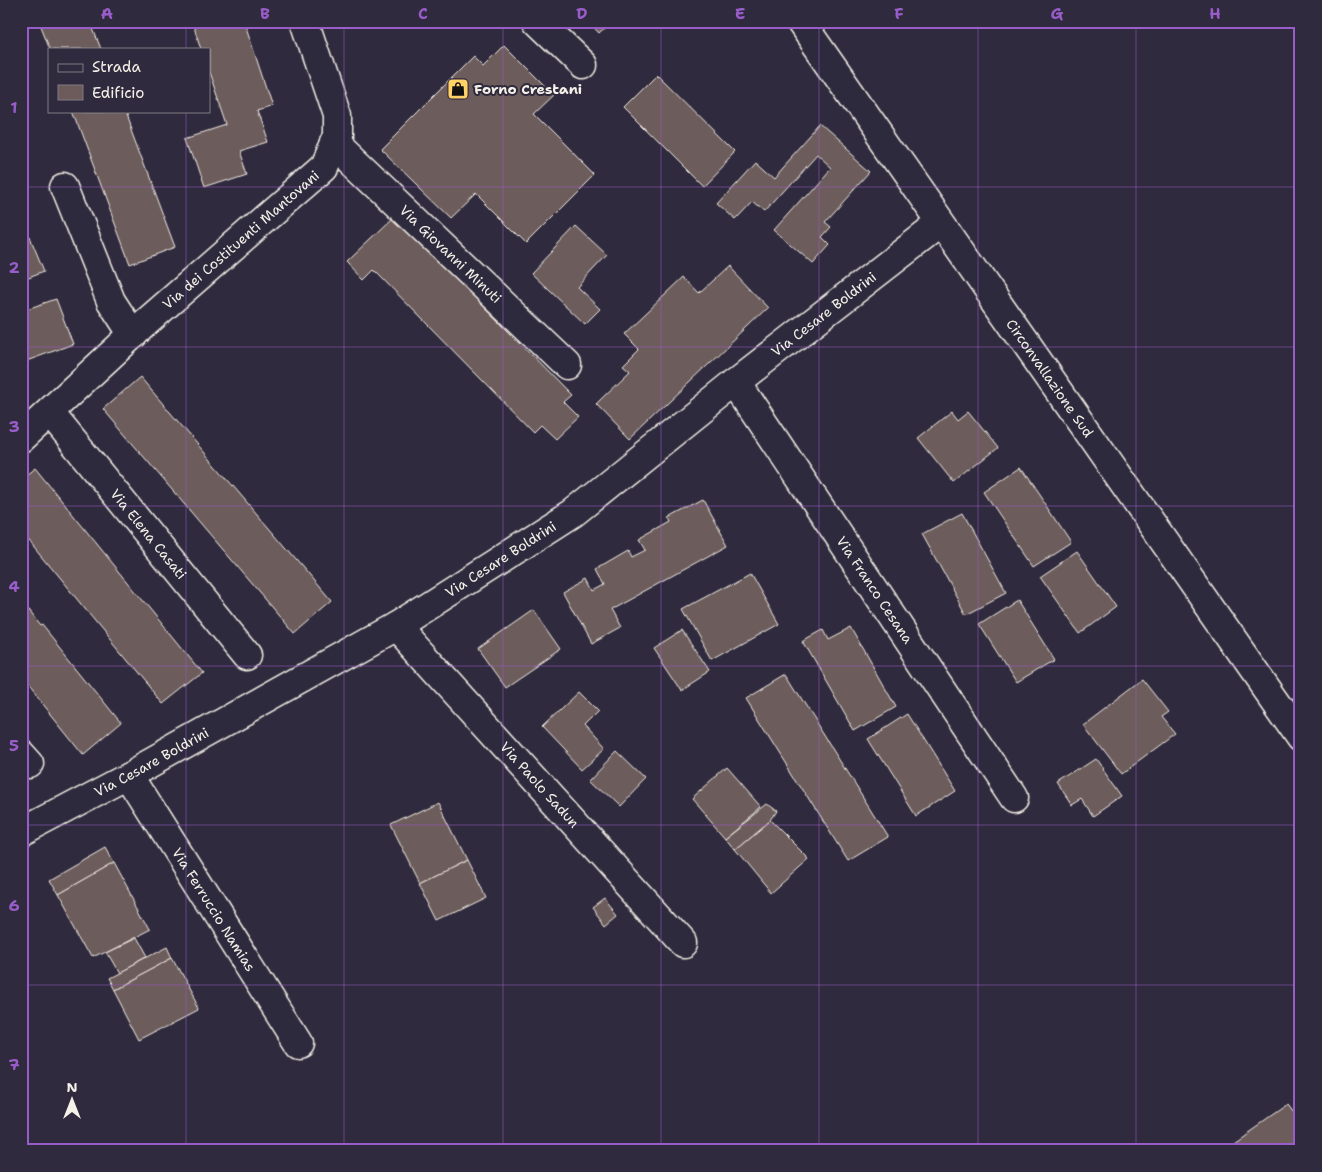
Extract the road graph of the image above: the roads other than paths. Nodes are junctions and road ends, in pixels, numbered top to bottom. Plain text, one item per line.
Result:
1 (305, 21) edge
2 (537, 21) edge
3 (800, 21) edge
4 (583, 65) dead end
5 (334, 143) junction
6 (65, 186) dead end
7 (940, 224) junction
8 (133, 335) junction
9 (567, 365) dead end
10 (736, 382) junction
11 (50, 413) junction
12 (21, 438) edge
13 (396, 626) junction
14 (247, 655) dead end
15 (1301, 736) edge
16 (129, 775) junction
17 (1014, 798) dead end
18 (21, 832) edge
19 (683, 944) dead end
20 (298, 1043) dead end

1 - 5 street, Via dei Costituenti Mantovani
2 - 4 street
3 - 7 street, Circonvallazione Sud
5 - 8 street, Via dei Costituenti Mantovani
5 - 9 street, Via Giovanni Minuti
6 - 8 street
7 - 10 street, Via Cesare Boldrini
7 - 15 street, Circonvallazione Sud
8 - 11 street, Via dei Costituenti Mantovani
10 - 13 street, Via Cesare Boldrini
10 - 17 street, Via Franco Cesana
11 - 12 street, Via dei Costituenti Mantovani
11 - 14 street, Via Elena Casati
13 - 16 street, Via Cesare Boldrini
13 - 19 street, Via Paolo Sadun
16 - 18 street, Via Cesare Boldrini
16 - 20 street, Via Ferruccio Namias

